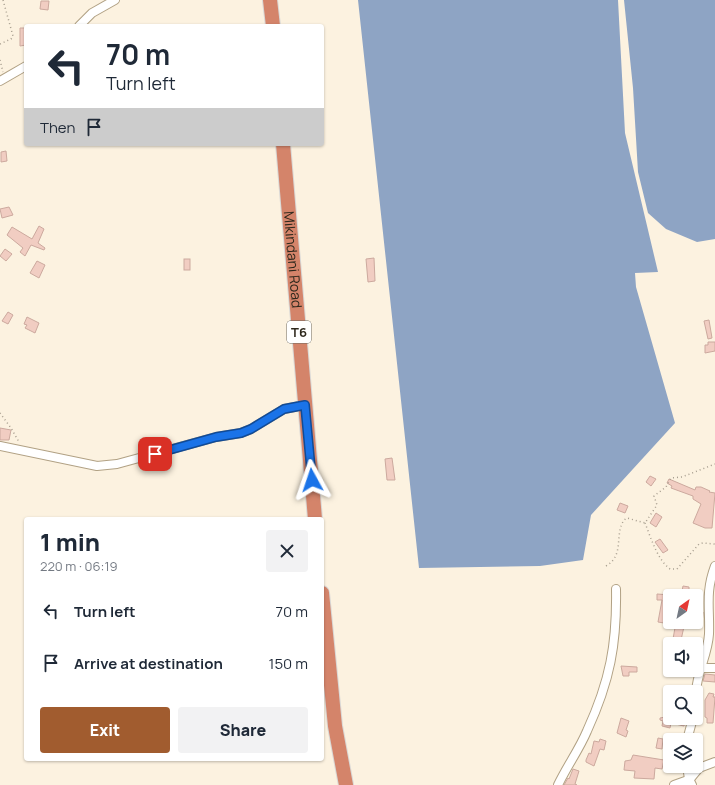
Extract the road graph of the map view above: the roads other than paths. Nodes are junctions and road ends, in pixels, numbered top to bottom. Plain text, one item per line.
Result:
1 (114, 0) edge
2 (270, 0) edge
3 (80, 24) edge
4 (272, 24) edge
5 (24, 67) edge
6 (2, 80) edge
7 (282, 146) edge
8 (305, 405) junction
9 (0, 446) edge
10 (315, 517) edge
11 (715, 566) edge
12 (616, 589) dead end
13 (711, 597) edge
14 (324, 613) edge
15 (711, 616) edge
16 (703, 657) edge
17 (703, 668) edge
18 (715, 668) edge
19 (715, 762) edge
20 (689, 782) edge
21 (346, 785) edge
22 (558, 785) edge
23 (674, 785) edge

1 - 3 street
2 - 4 highway
5 - 6 street
7 - 8 highway, Mikindani Road / T6
8 - 9 street
8 - 10 highway, Mikindani Road / T6
11 - 13 street
12 - 22 street
13 - 15 street
14 - 21 highway
15 - 16 street
17 - 18 street
19 - 20 street
20 - 23 street

